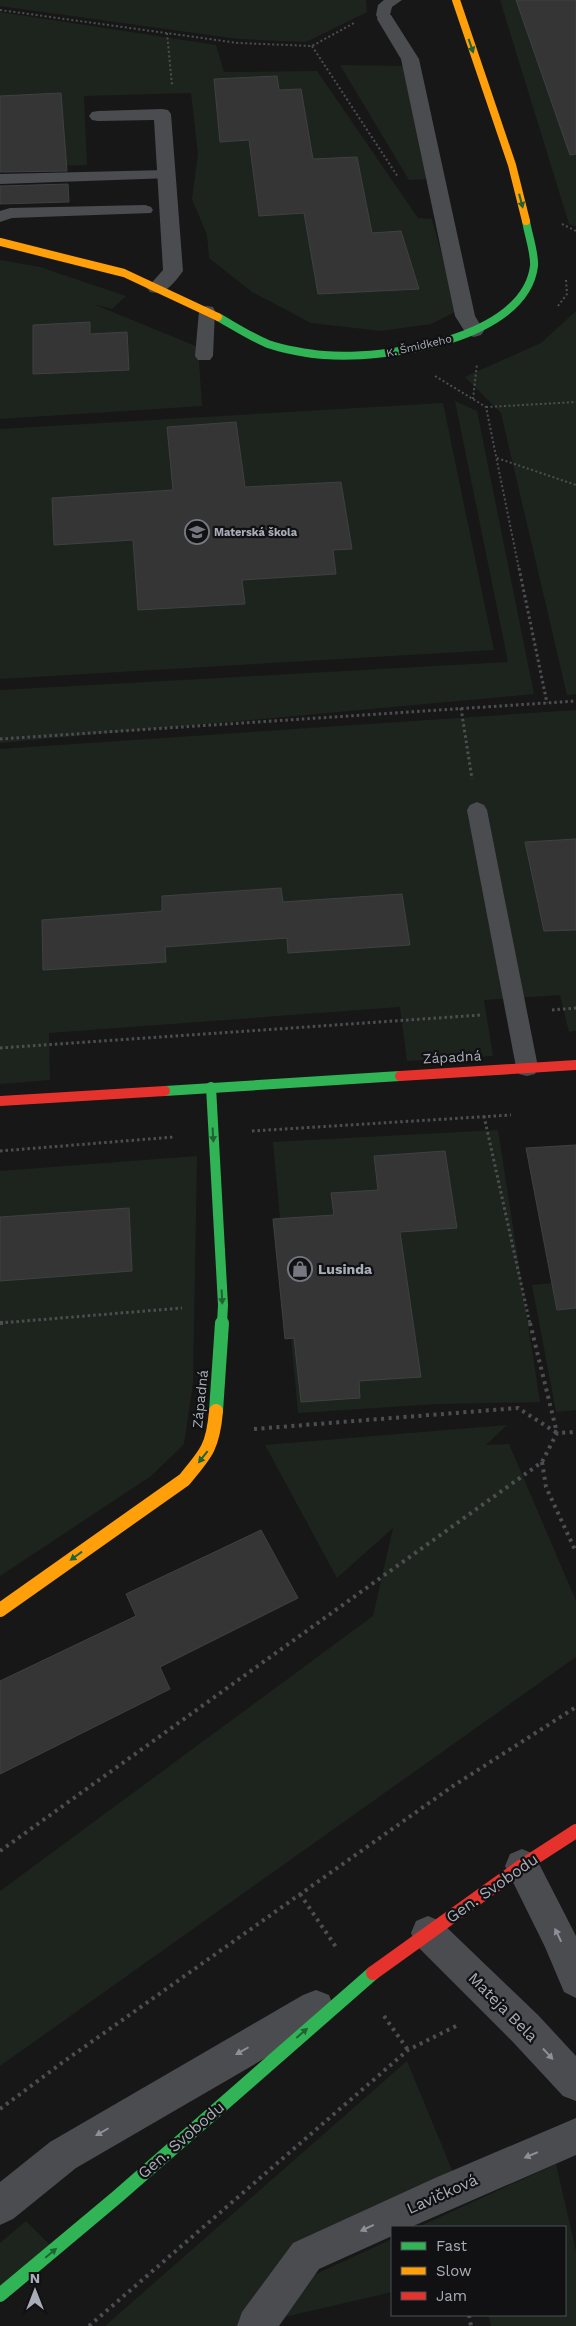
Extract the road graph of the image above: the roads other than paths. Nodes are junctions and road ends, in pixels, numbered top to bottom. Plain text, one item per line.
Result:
1 (395, 0) edge
2 (456, 0) edge
3 (384, 17) joint
4 (98, 116) dead end
5 (166, 175) junction
6 (0, 179) edge
7 (145, 210) dead end
8 (0, 217) edge
9 (0, 242) edge
10 (157, 288) junction
11 (207, 311) junction
12 (474, 331) junction
13 (204, 356) dead end
14 (477, 810) dead end
15 (576, 1065) edge
16 (527, 1067) junction
17 (211, 1086) junction
18 (0, 1101) edge
19 (0, 1610) edge
20 (576, 1830) edge
21 (522, 1866) junction
22 (428, 1933) junction
23 (576, 1980) edge
24 (360, 1982) junction
25 (576, 2083) edge
26 (576, 2136) edge
27 (0, 2206) edge
28 (0, 2295) edge
29 (256, 2326) edge

1 - 3 lane
2 -> 12 street, K. Šmidkeho
3 - 12 street
4 - 5 street
5 - 6 lane
5 - 10 street
7 - 8 lane
9 - 10 street, K. Šmidkeho
10 - 11 street, K. Šmidkeho
11 - 12 street, K. Šmidkeho
11 - 13 lane
14 - 16 lane
15 - 16 street, Západná
16 - 17 street, Západná
17 - 18 street, Západná
17 -> 19 street, Západná
20 - 21 street, Gen. Svobodu
21 - 22 street, Gen. Svobodu
23 -> 21 street
22 - 24 street, Gen. Svobodu
22 -> 25 street, Mateja Bela
24 -> 27 street, Gen. Svobodu
28 -> 24 street, Gen. Svobodu
26 -> 29 street, Lavičková

